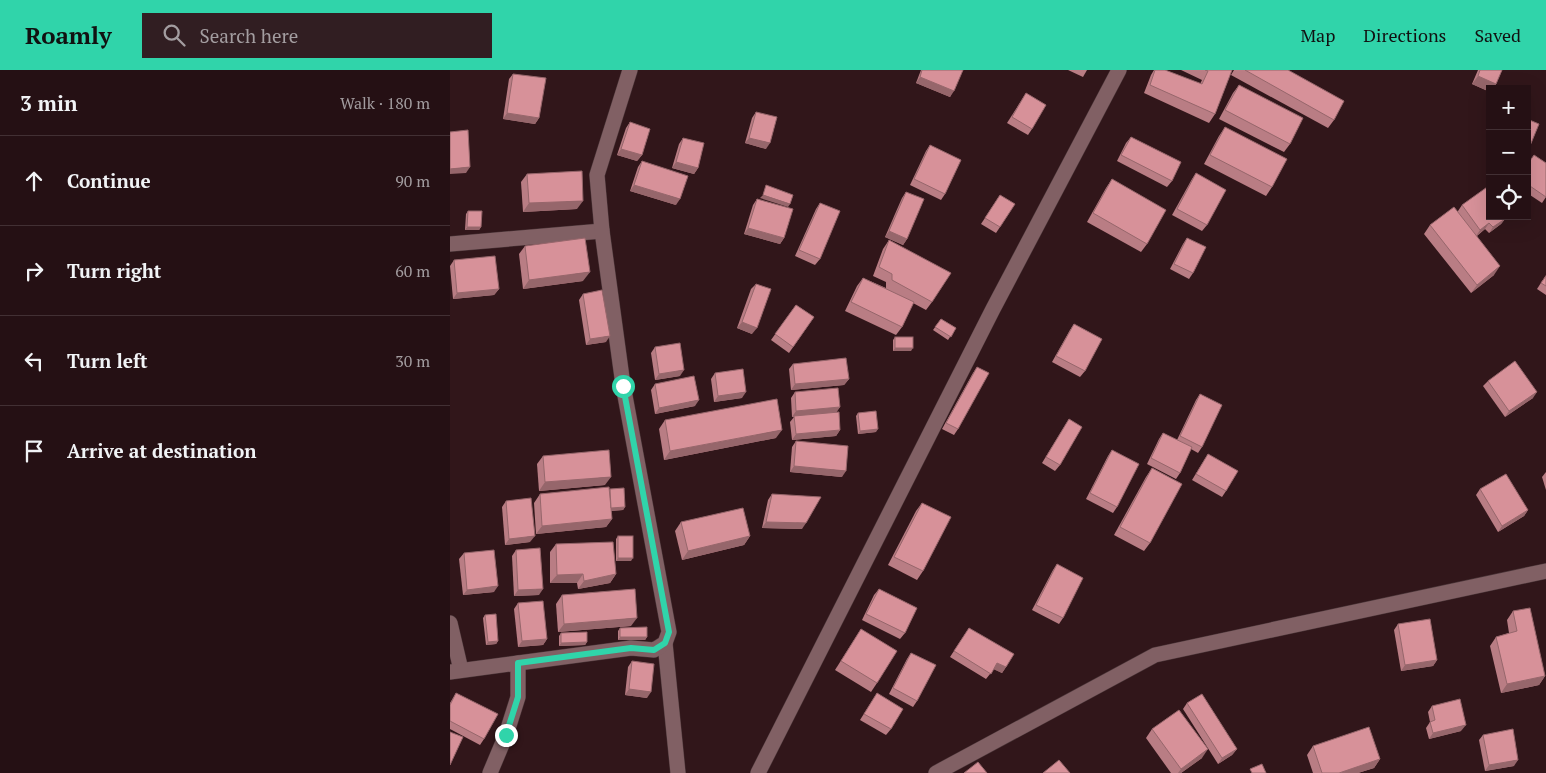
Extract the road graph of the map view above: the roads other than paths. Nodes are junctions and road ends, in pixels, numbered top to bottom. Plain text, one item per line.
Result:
1 (630, 70) edge
2 (1119, 70) edge
3 (602, 231) junction
4 (450, 244) edge
5 (1546, 571) edge
6 (450, 623) edge
7 (665, 643) junction
8 (518, 663) junction
9 (455, 671) edge
10 (490, 773) edge
11 (678, 773) edge
12 (758, 773) edge
13 (936, 773) edge

1 - 3 street
2 - 12 street
3 - 4 street
3 - 7 street
5 - 13 street
6 - 9 street
7 - 8 street
7 - 11 street
8 - 9 street
8 - 10 street

